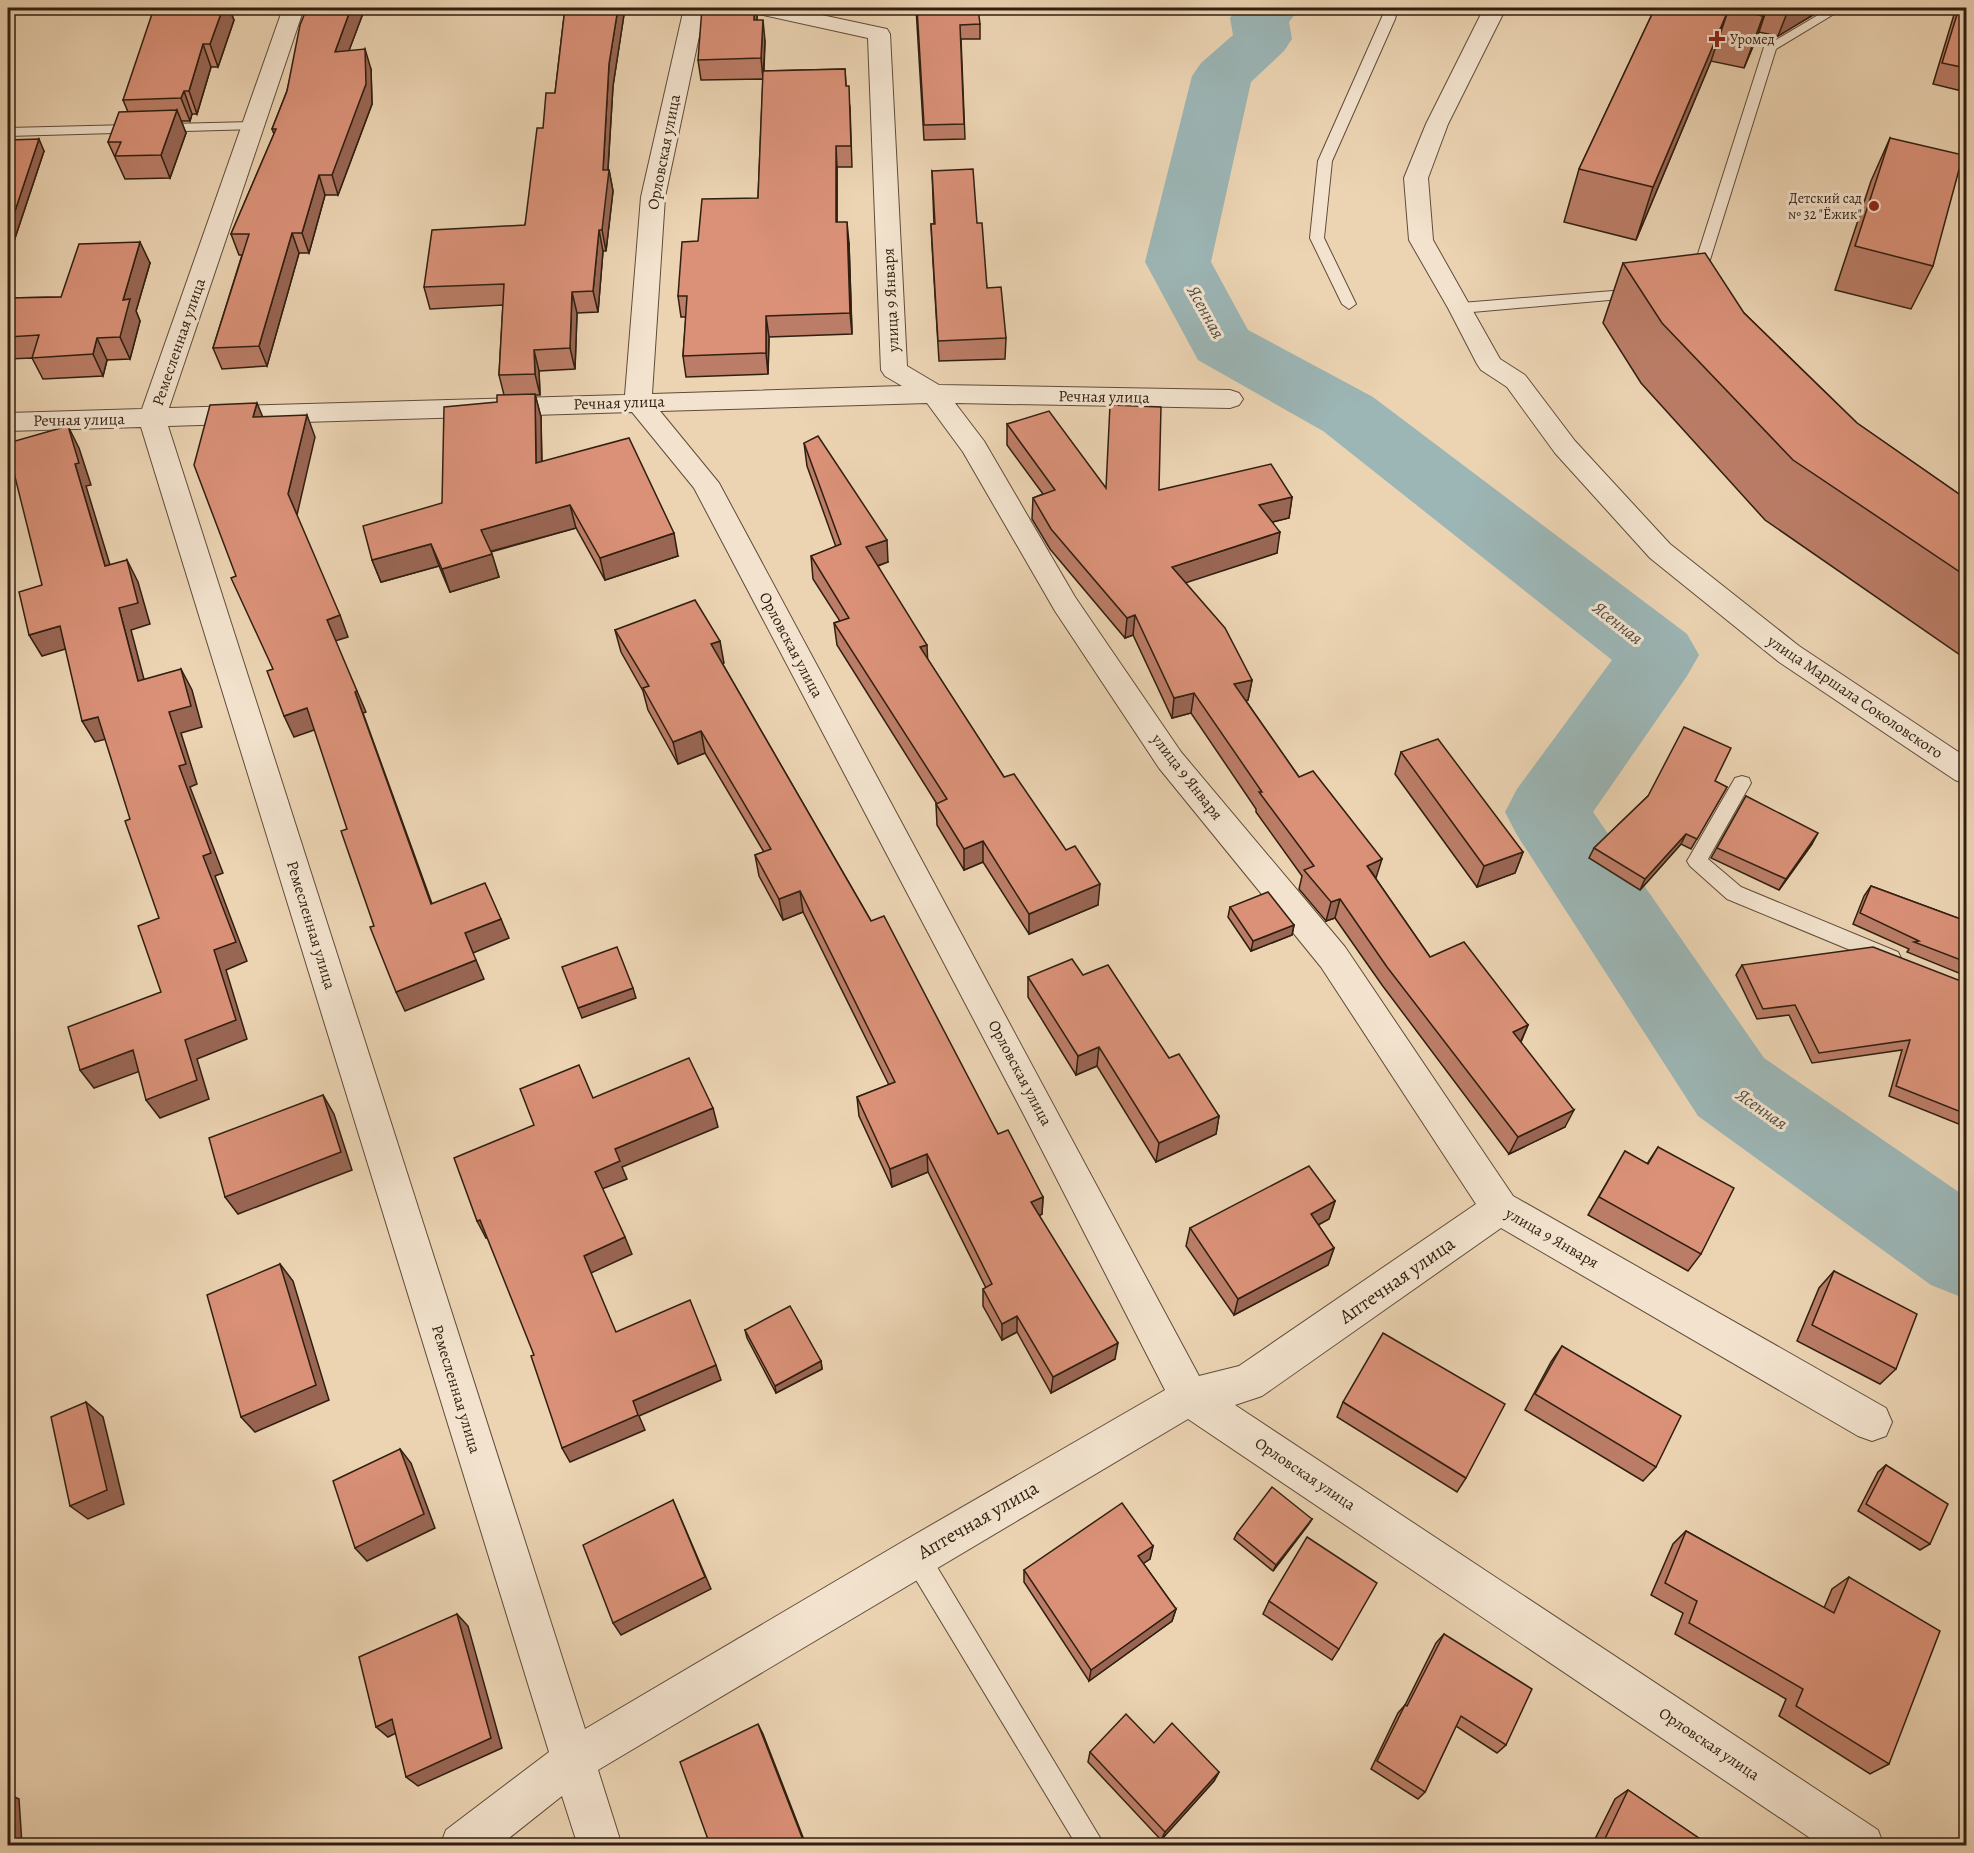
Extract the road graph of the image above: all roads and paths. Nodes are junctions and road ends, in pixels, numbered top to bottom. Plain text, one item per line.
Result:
1 (293, 8) edge
2 (694, 8) edge
3 (762, 8) edge
4 (1392, 8) edge
5 (1495, 8) edge
6 (1838, 8) edge
7 (252, 126) junction
8 (8, 132) edge
9 (1658, 293) edge
10 (1692, 293) edge
11 (1349, 304) dead end
12 (1461, 308) junction
13 (934, 394) junction
14 (1230, 399) dead end
15 (638, 402) junction
16 (152, 419) junction
17 (8, 422) edge
18 (1966, 772) edge
19 (1742, 783) dead end
20 (1912, 965) edge
21 (1500, 1208) junction
22 (1189, 1397) junction
23 (1872, 1422) dead end
24 (916, 1556) junction
25 (572, 1761) junction
26 (462, 1845) edge
27 (600, 1845) edge
28 (1092, 1845) edge
29 (1862, 1845) edge

1 - 7 street, Ремесленная улица
2 - 15 street, Орловская улица
3 - 13 street, улица 9 Января
4 - 11 lane
5 - 12 street, улица Маршала Соколовского
6 - 10 lane
7 - 8 lane
7 - 16 street, Ремесленная улица
9 - 12 lane
12 - 18 street, улица Маршала Соколовского
13 - 14 street, Речная улица
13 - 15 street, Речная улица
13 - 21 street, улица 9 Января
15 - 16 street, Речная улица
15 - 22 street, Орловская улица
16 - 17 street, Речная улица
16 - 25 street, Ремесленная улица
19 - 20 lane
21 - 22 street, Аптечная улица
21 - 23 street, улица 9 Января
22 - 24 street, Аптечная улица
22 - 29 street, Орловская улица
24 - 25 street, Аптечная улица
24 - 28 lane
25 - 26 street, Аптечная улица
25 - 27 street, Ремесленная улица

